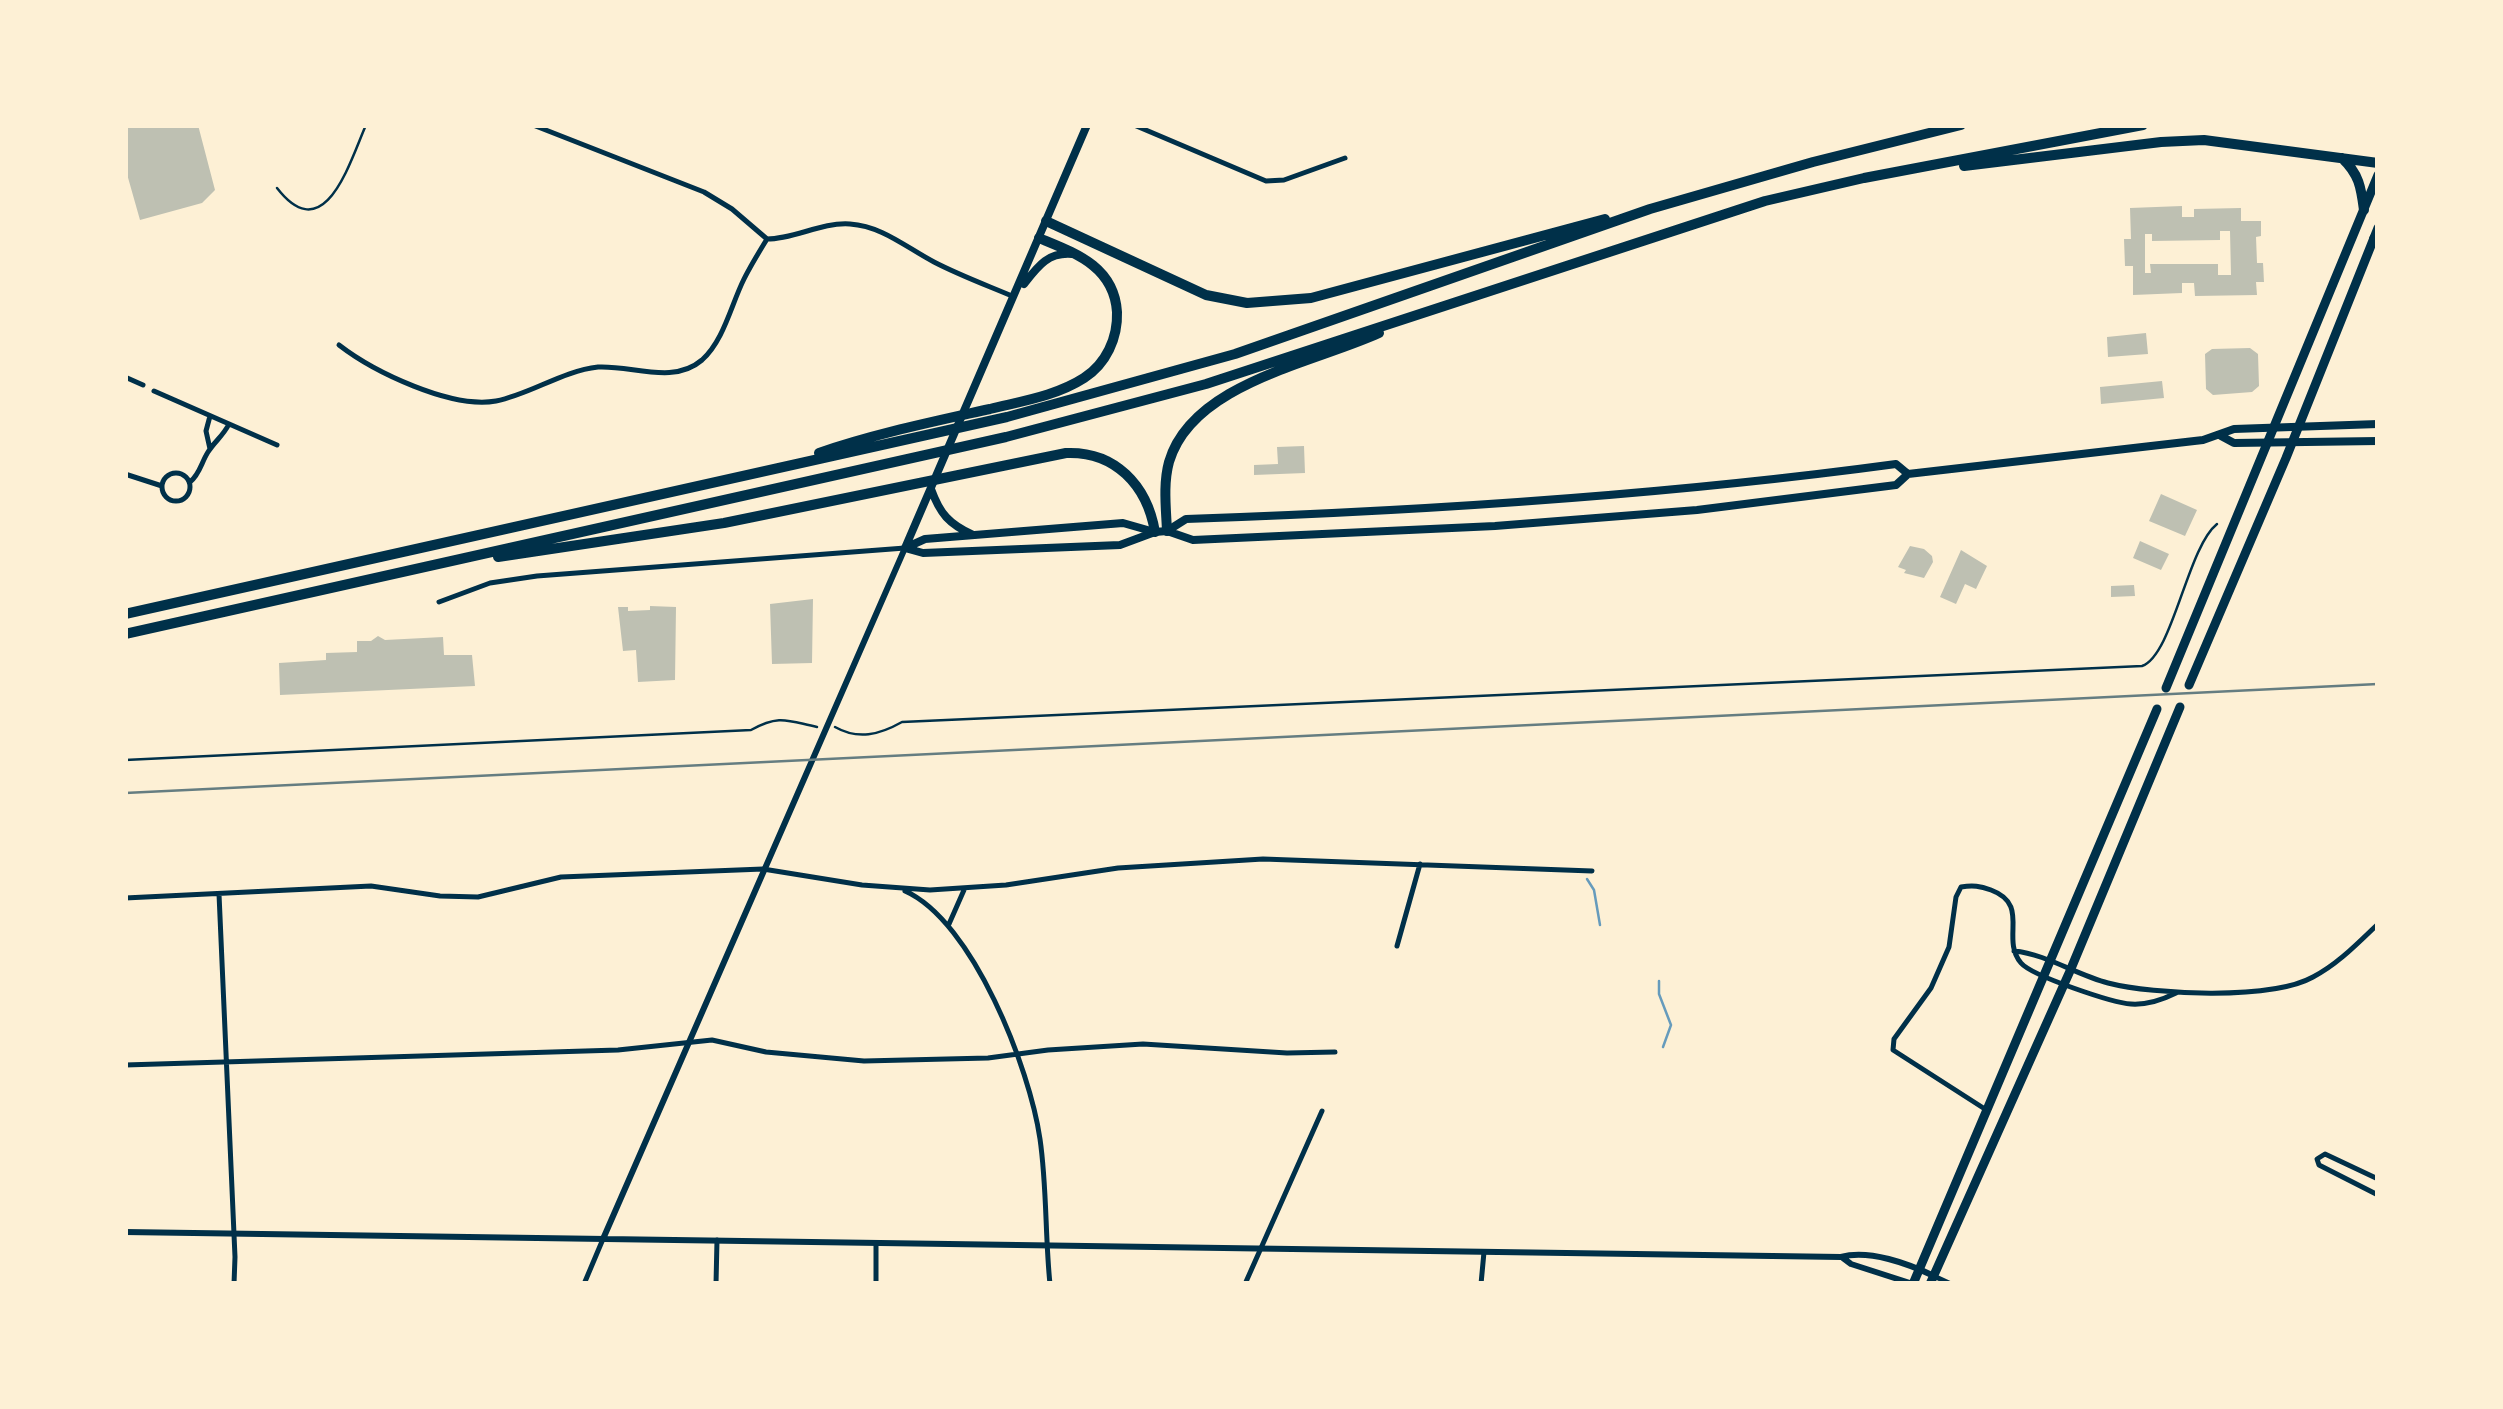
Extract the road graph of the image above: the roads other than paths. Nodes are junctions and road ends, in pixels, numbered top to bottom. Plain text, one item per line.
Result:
1 (366, 125) edge
2 (533, 125) edge
3 (1087, 125) edge
4 (1134, 125) edge
5 (1962, 125) edge
6 (2143, 125) edge
7 (1345, 158) dead end
8 (2341, 158) junction
9 (2378, 164) edge
10 (2378, 175) edge
11 (1864, 178) junction
12 (277, 188) dead end
13 (1650, 210) junction
14 (2364, 210) junction
15 (1046, 221) junction
16 (2376, 233) edge
17 (767, 238) junction
18 (1039, 238) junction
19 (1084, 257) junction
20 (1015, 297) junction
21 (1412, 318) junction
22 (339, 345) dead end
23 (125, 377) edge
24 (143, 385) dead end
25 (154, 391) dead end
26 (210, 416) junction
27 (229, 424) junction
28 (2378, 424) edge
29 (2274, 426) junction
30 (2299, 427) junction
31 (2221, 436) junction
32 (2378, 441) edge
33 (2292, 443) junction
34 (2267, 444) junction
35 (277, 445) dead end
36 (210, 448) junction
37 (776, 468) junction
38 (125, 474) edge
39 (1908, 474) junction
40 (190, 482) junction
41 (162, 486) junction
42 (931, 489) junction
43 (1694, 490) junction
44 (1612, 496) junction
45 (1697, 510) junction
46 (1612, 516) junction
47 (1167, 531) junction
48 (1154, 532) junction
49 (974, 536) junction
50 (905, 548) junction
51 (462, 559) junction
52 (438, 602) dead end
53 (125, 614) edge
54 (125, 634) edge
55 (2189, 685) dead end
56 (2166, 688) dead end
57 (2180, 706) dead end
58 (2157, 709) dead end
59 (1420, 864) junction
60 (764, 868) junction
61 (1592, 870) dead end
62 (964, 889) junction
63 (902, 890) junction
64 (218, 894) junction
65 (125, 898) edge
66 (949, 924) junction
67 (2378, 924) edge
68 (1398, 946) dead end
69 (2014, 951) junction
70 (2052, 964) junction
71 (2070, 971) junction
72 (2046, 976) junction
73 (2064, 984) junction
74 (2176, 993) junction
75 (688, 1043) junction
76 (1336, 1052) dead end
77 (1016, 1054) junction
78 (226, 1063) junction
79 (125, 1065) edge
80 (1322, 1111) dead end
81 (1988, 1111) junction
82 (2378, 1179) edge
83 (2378, 1195) edge
84 (125, 1232) edge
85 (234, 1233) junction
86 (603, 1239) junction
87 (716, 1240) junction
88 (876, 1243) junction
89 (1046, 1245) junction
90 (1261, 1248) junction
91 (1484, 1252) junction
92 (1842, 1257) junction
93 (1920, 1269) junction
94 (1932, 1280) edge
95 (234, 1284) edge
96 (584, 1284) edge
97 (716, 1284) edge
98 (876, 1284) edge
99 (1050, 1284) edge
100 (1245, 1284) edge
101 (1482, 1284) edge
102 (1913, 1284) edge
103 (1951, 1284) edge

1 - 12 lane
2 - 17 street
3 - 15 main road
4 - 7 street
5 - 13 highway
6 - 11 highway
8 - 9 highway
8 - 11 highway
8 - 14 highway
10 - 14 main road
11 - 21 highway
13 - 15 highway
13 - 37 highway
14 - 29 main road
15 - 18 main road
16 - 30 main road
17 - 20 street
17 - 22 street
18 - 19 highway
18 - 20 main road
19 - 20 main road
19 - 37 highway
20 - 42 main road
21 - 47 highway
21 - 51 highway
23 - 24 street
25 - 26 street
26 - 27 street
26 - 36 street
27 - 35 street
27 - 36 street
28 - 30 main road
29 - 30 main road
29 - 31 main road
29 - 34 main road
30 - 33 main road
31 - 34 main road
31 - 39 main road
32 - 33 main road
33 - 34 main road
33 - 55 main road
34 - 56 main road
36 - 40 street
37 - 53 highway
38 - 41 street
39 - 43 main road
39 - 45 main road
40 - 41 street
40 - 41 street
42 - 49 main road
42 - 50 main road
43 - 44 main road
43 - 45 main road
44 - 46 main road
44 - 47 main road
45 - 46 main road
46 - 47 main road
47 - 48 main road
48 - 49 main road
48 - 50 main road
48 - 51 highway
49 - 50 main road
50 - 52 street
50 - 60 street
51 - 54 highway
57 - 71 main road
58 - 70 main road
59 - 61 street
59 - 62 street
59 - 68 street
60 - 63 street
60 - 64 street
60 - 75 street
62 - 63 street
62 - 66 street
63 - 66 street
64 - 65 street
64 - 78 street
66 - 77 street
67 - 74 street
69 - 70 street
69 - 72 street
69 - 81 street
70 - 71 street
70 - 72 main road
71 - 73 main road
71 - 74 street
72 - 73 street
72 - 81 main road
73 - 74 street
73 - 94 main road
75 - 77 street
75 - 78 street
75 - 86 street
76 - 77 street
77 - 89 street
78 - 79 street
78 - 85 street
80 - 90 street
81 - 93 main road
82 - 83 street
84 - 85 street
85 - 86 street
85 - 95 street
86 - 87 street
86 - 96 street
87 - 88 street
87 - 97 street
88 - 89 street
88 - 98 street
89 - 90 street
89 - 99 street
90 - 91 street
90 - 100 street
91 - 92 street
91 - 101 street
92 - 93 street
92 - 102 street
93 - 94 street
93 - 102 main road
94 - 103 street

